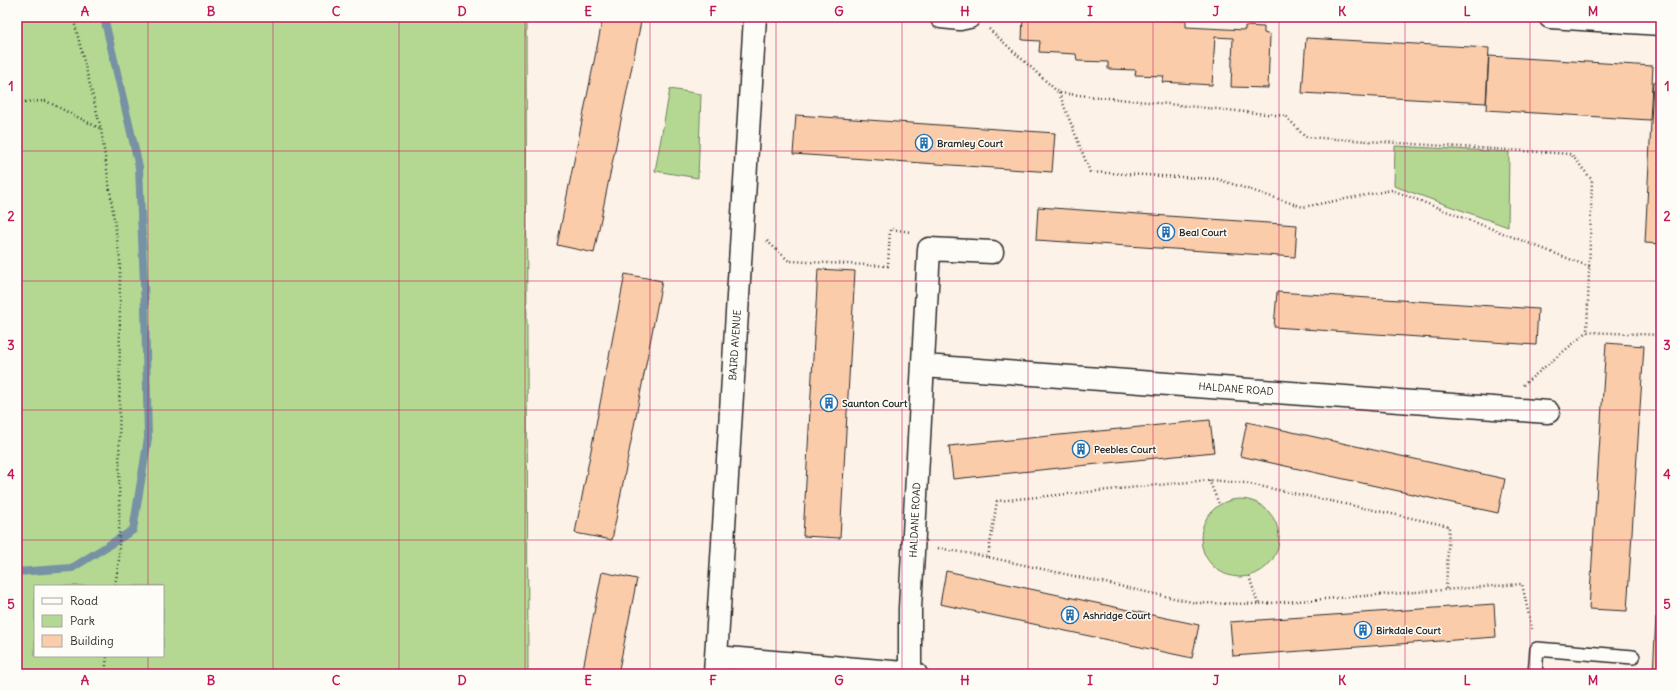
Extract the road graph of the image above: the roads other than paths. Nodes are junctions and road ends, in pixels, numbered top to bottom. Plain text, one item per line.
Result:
1 (755, 17) edge
2 (940, 17) edge
3 (1550, 17) edge
4 (1592, 18) edge
5 (978, 22) edge
6 (1661, 24) edge
7 (992, 252) dead end
8 (924, 366) junction
9 (1548, 412) dead end
10 (1632, 657) dead end
11 (715, 666) edge
12 (843, 671) edge
13 (910, 674) edge
14 (916, 674) edge
15 (1535, 674) edge

1 - 11 street, BAIRD AVENUE
2 - 5 street
3 - 4 street
4 - 6 street
7 - 8 street, HALDANE ROAD
8 - 9 street, HALDANE ROAD
8 - 13 street, HALDANE ROAD
10 - 15 lane
11 - 12 street
12 - 13 street
13 - 14 street

